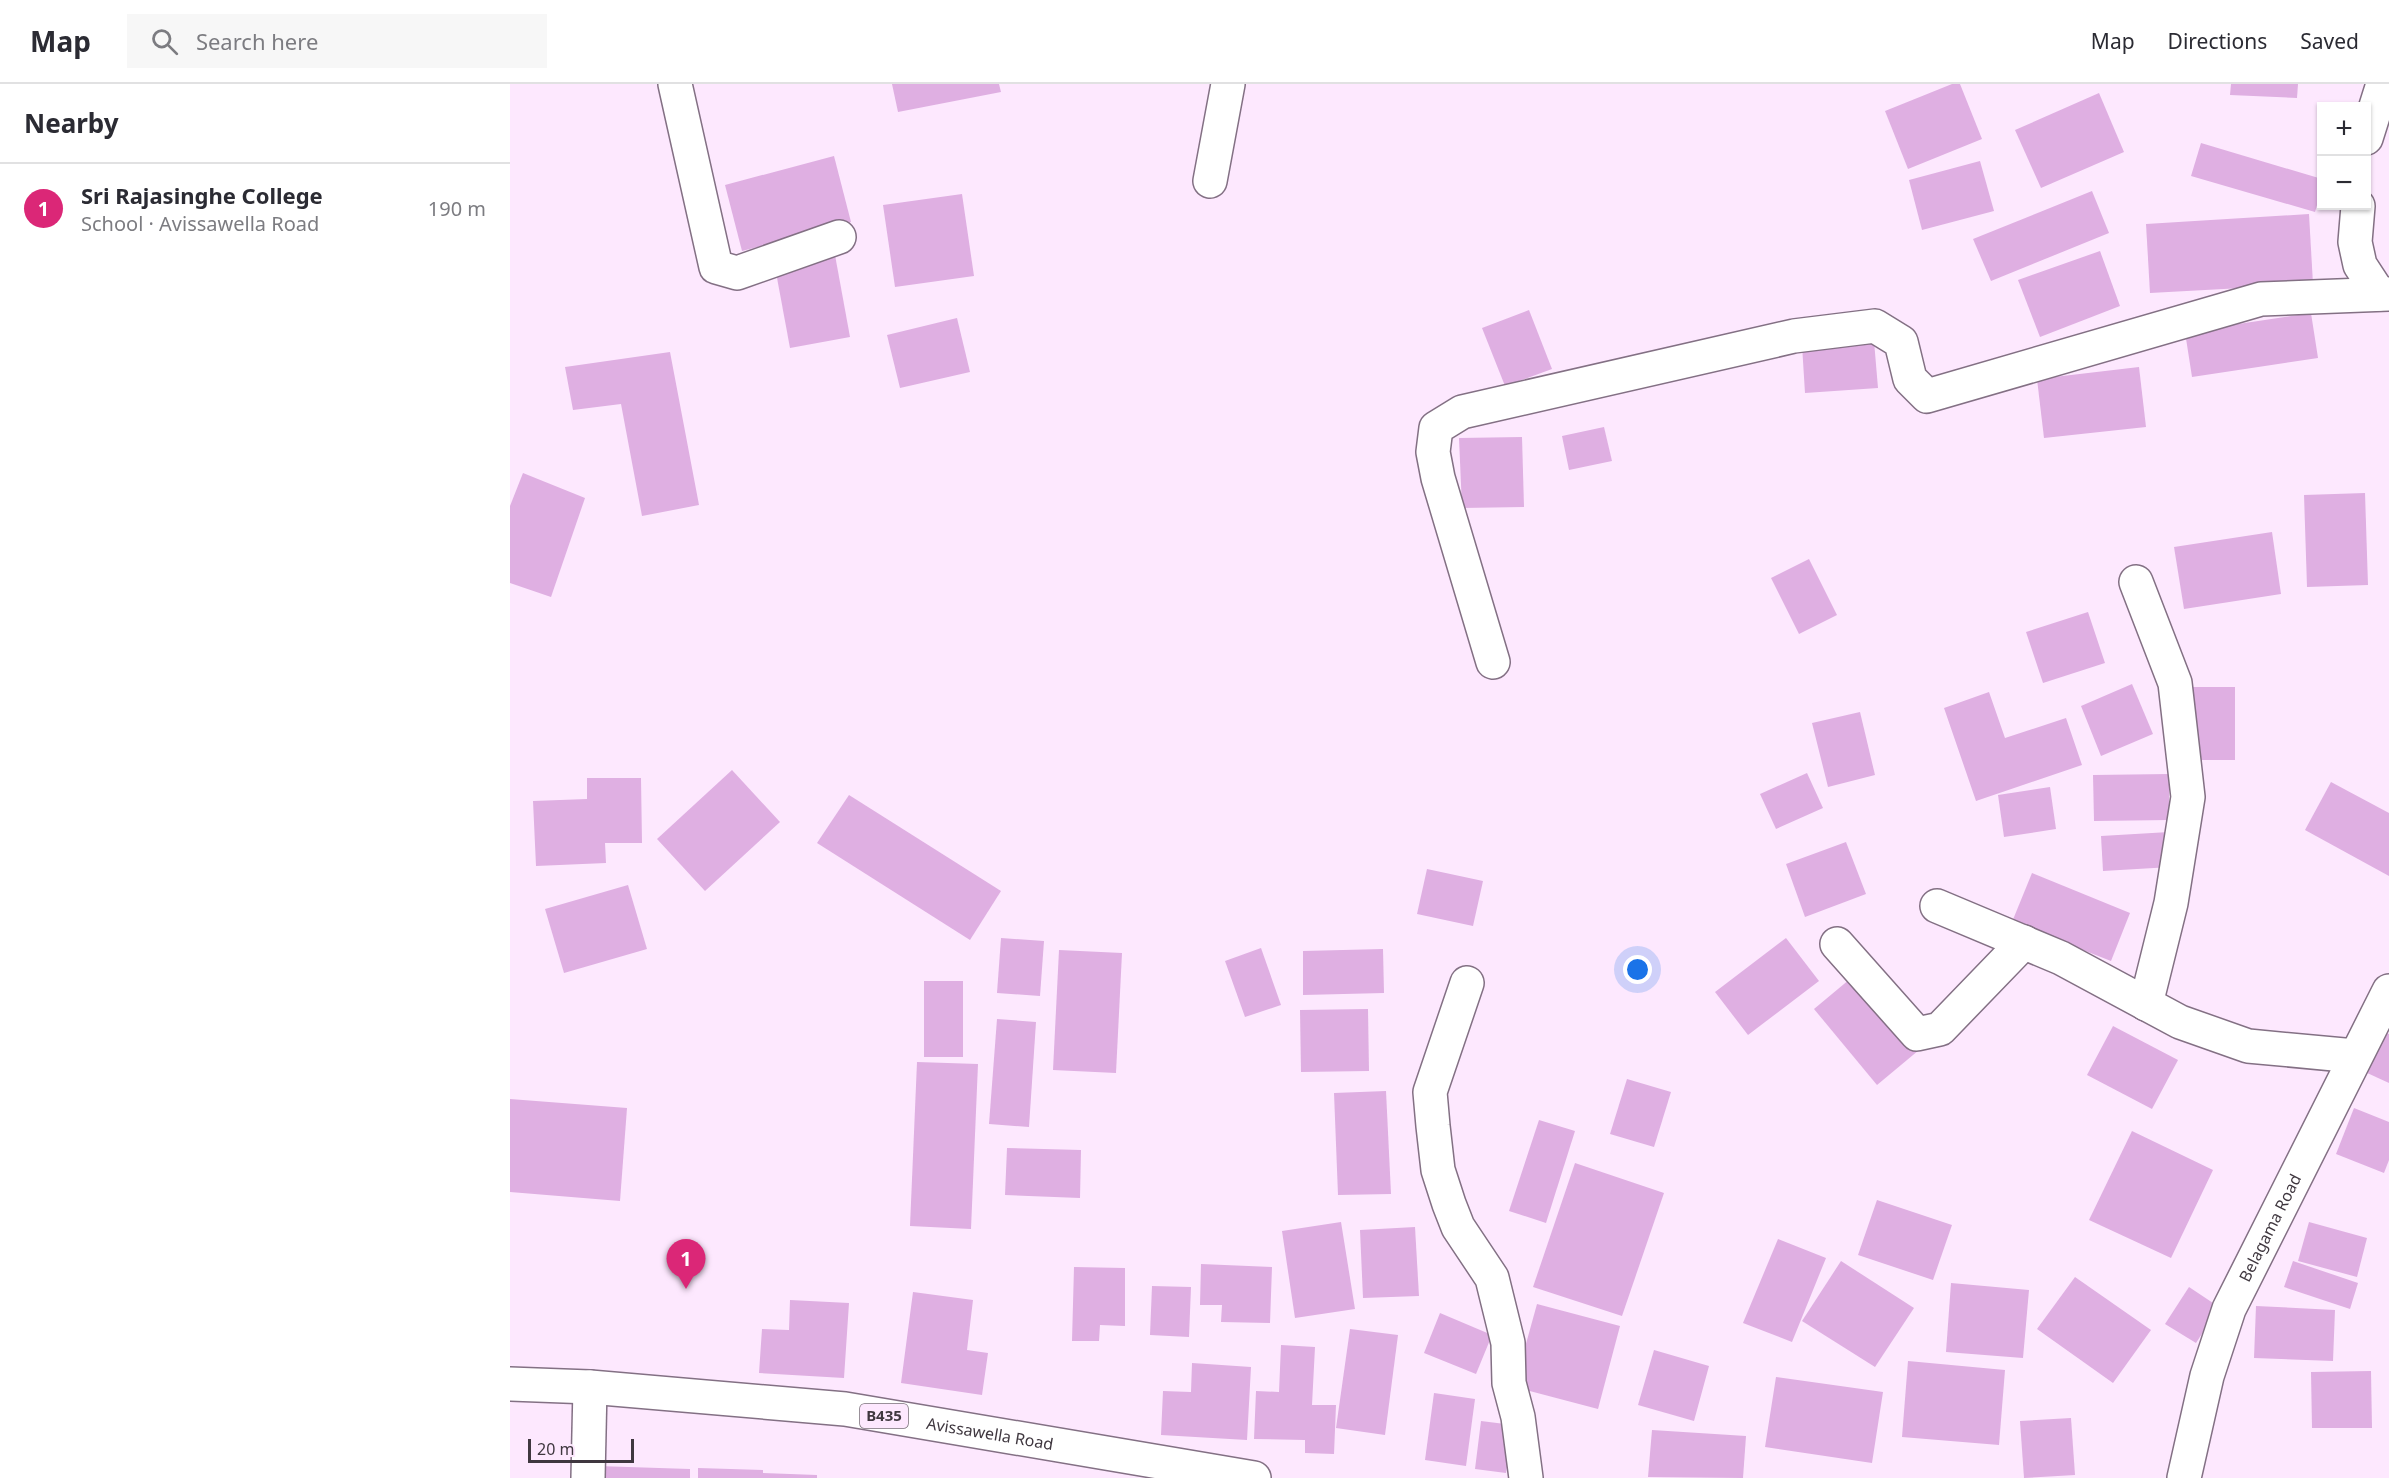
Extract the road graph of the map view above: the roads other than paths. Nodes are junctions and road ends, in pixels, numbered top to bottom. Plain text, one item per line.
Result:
1 (675, 84) edge
2 (1228, 84) edge
3 (2383, 84) edge
4 (2371, 124) edge
5 (1210, 181) dead end
6 (2358, 210) edge
7 (839, 237) dead end
8 (2384, 294) edge
9 (2136, 582) dead end
10 (1493, 662) dead end
11 (1937, 906) dead end
12 (2024, 942) junction
13 (1837, 944) dead end
14 (1467, 983) dead end
15 (2389, 991) edge
16 (2146, 1004) junction
17 (2355, 1056) junction
18 (510, 1384) edge
19 (590, 1387) junction
20 (1220, 1475) edge
21 (588, 1478) edge
22 (1254, 1478) edge
23 (1526, 1478) edge
24 (2184, 1478) edge

1 - 7 street
2 - 5 street
3 - 4 street
6 - 8 street
8 - 10 street
9 - 16 street
11 - 12 street
12 - 13 street
12 - 16 street
14 - 23 street
15 - 17 street, Belagama Road
16 - 17 street
17 - 24 street, Belagama Road
18 - 19 street, Avissawella Road / B435
19 - 20 street, Avissawella Road / B435
19 - 21 street
20 - 22 street, Avissawella Road / B435

